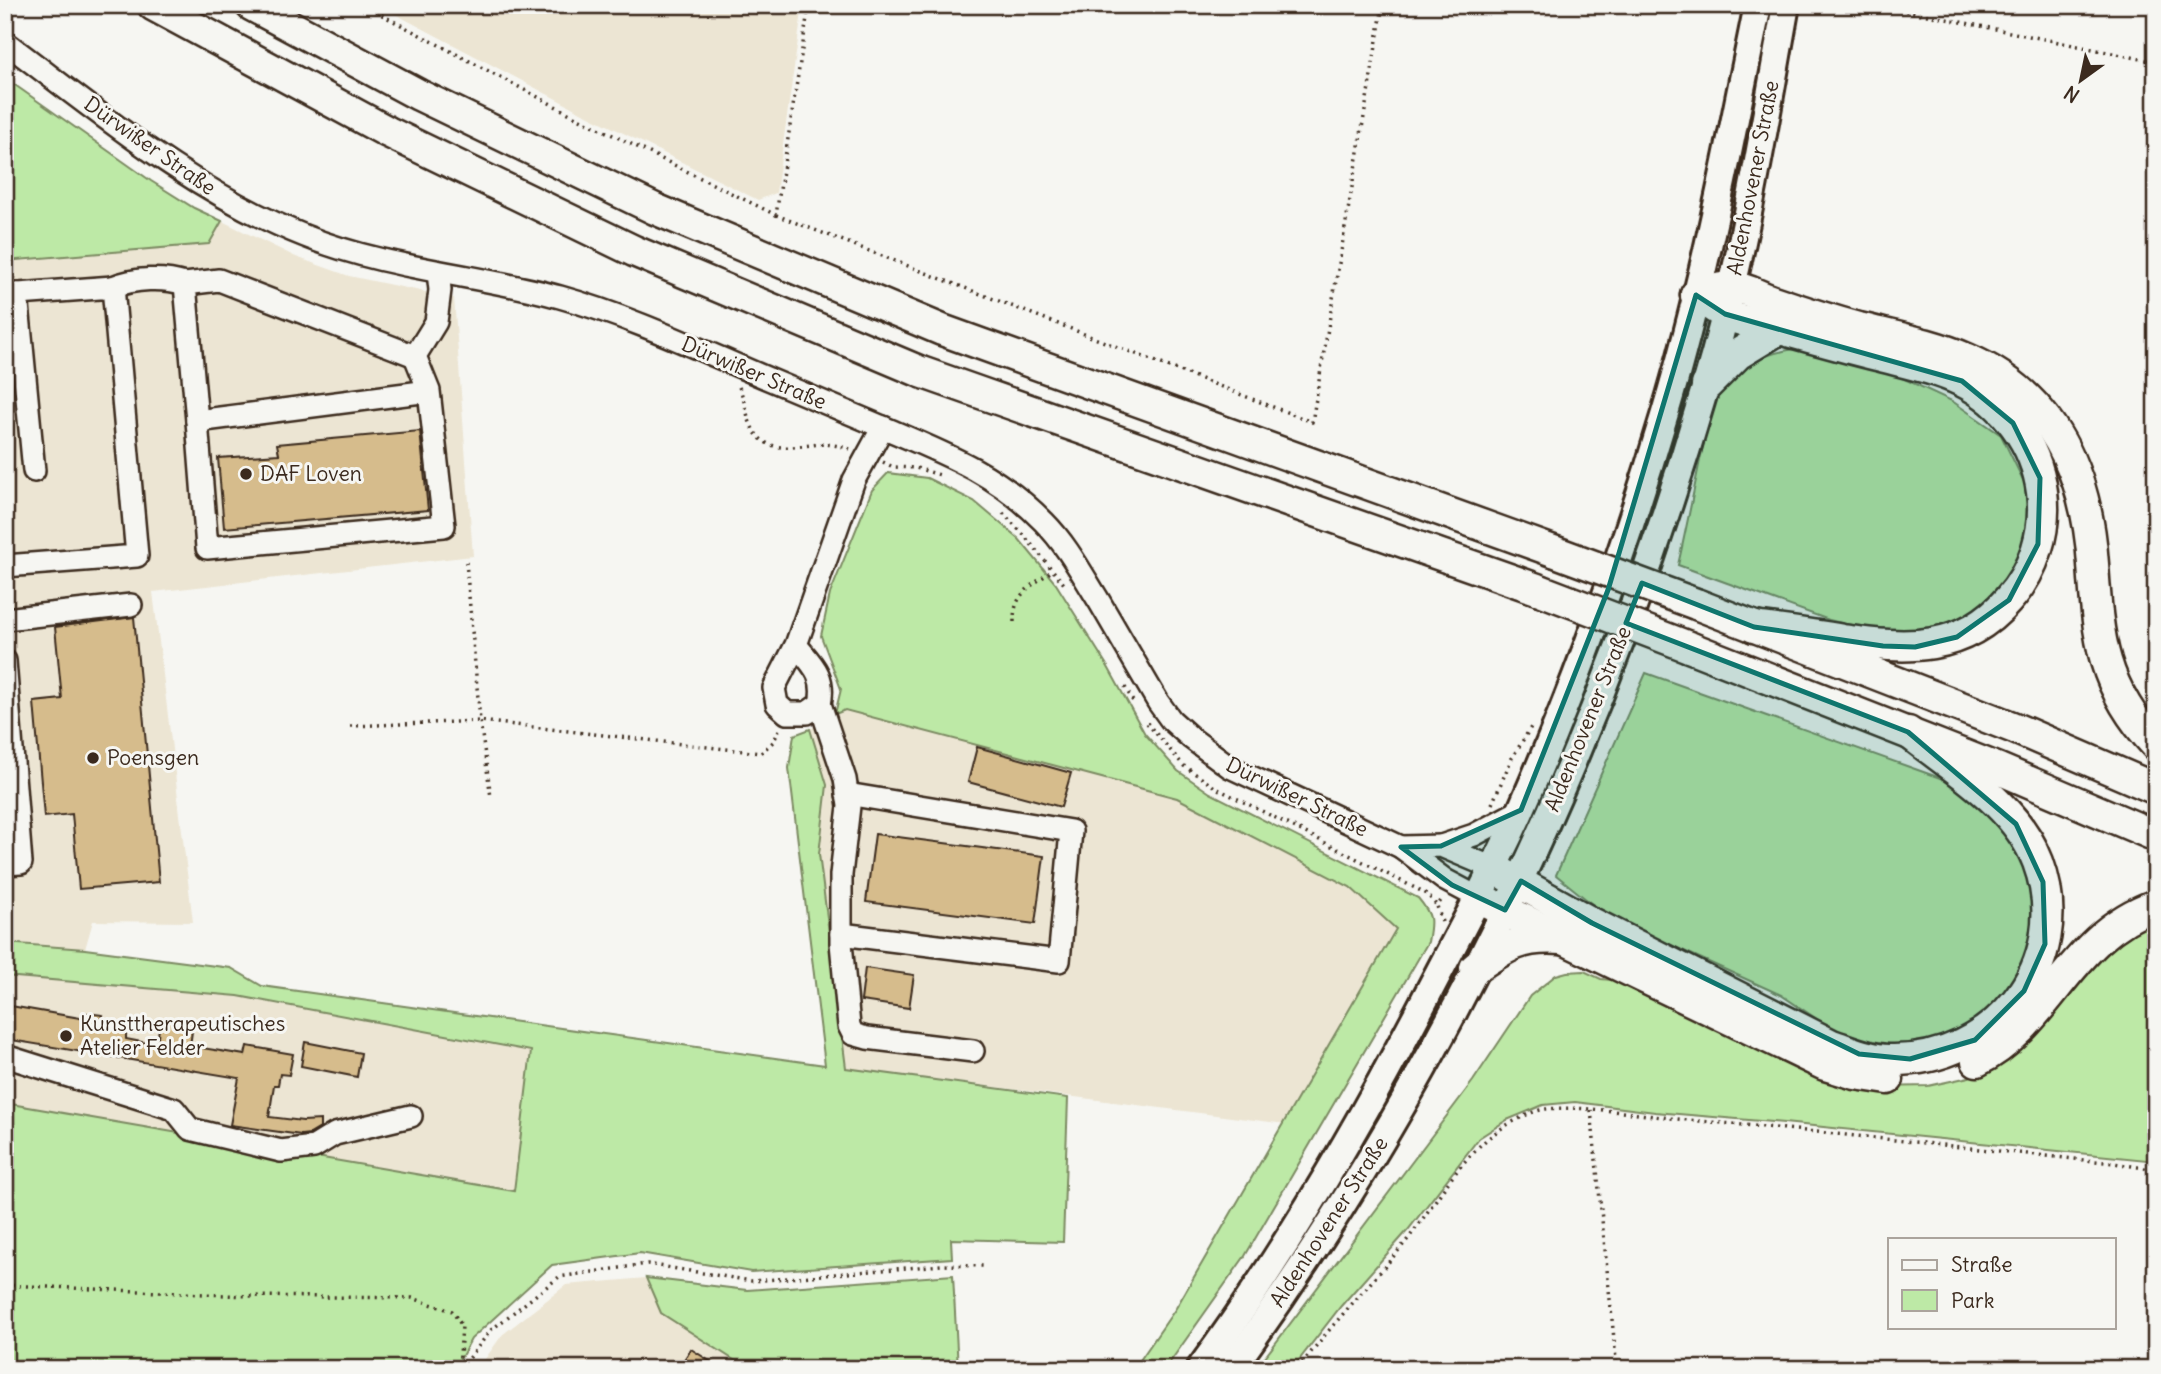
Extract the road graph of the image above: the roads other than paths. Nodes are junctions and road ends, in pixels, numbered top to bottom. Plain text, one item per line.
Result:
1 (153, 5) edge
2 (251, 5) edge
3 (1758, 5) edge
4 (1786, 5) edge
5 (5, 42) edge
6 (438, 272) junction
7 (185, 284) junction
8 (113, 287) junction
9 (11, 295) edge
10 (1696, 295) junction
11 (1728, 300) junction
12 (1779, 329) junction
13 (415, 356) junction
14 (1707, 385) junction
15 (429, 391) junction
16 (197, 421) junction
17 (883, 427) junction
18 (34, 471) dead end
19 (5, 566) edge
20 (131, 605) dead end
21 (5, 619) edge
22 (1754, 627) junction
23 (796, 645) junction
24 (5, 661) edge
25 (820, 704) junction
26 (1908, 732) junction
27 (2156, 745) edge
28 (2156, 789) edge
29 (847, 794) junction
30 (1521, 810) junction
31 (2156, 836) edge
32 (1441, 846) junction
33 (1401, 847) junction
34 (5, 864) edge
35 (1493, 868) junction
36 (1521, 881) junction
37 (1465, 891) junction
38 (2156, 905) edge
39 (1505, 909) junction
40 (841, 934) junction
41 (1562, 939) junction
42 (1475, 968) junction
43 (974, 1051) dead end
44 (5, 1056) edge
45 (411, 1116) dead end
46 (1200, 1369) edge
47 (1231, 1369) edge

1 - 26 highway, bridge
2 - 22 highway, bridge
3 - 10 main road, Aldenhovener Straße
4 - 11 main road, Aldenhovener Straße
5 - 6 street, Dürwißer Straße
6 - 13 street
6 - 17 street, Dürwißer Straße
7 - 8 street
7 - 13 street
7 - 16 street
8 - 9 street
8 - 19 street
9 - 18 street
10 - 11 highway
10 - 30 main road, Aldenhovener Straße
11 - 12 highway
11 - 14 main road, Aldenhovener Straße
11 - 27 highway
12 - 14 highway
12 - 22 highway
13 - 15 street
14 - 36 main road, Aldenhovener Straße
15 - 16 street
15 - 16 street
17 - 23 street
17 - 33 street, Dürwißer Straße
20 - 21 street
22 - 28 highway
23 - 25 street
23 - 25 street
24 - 34 street
25 - 29 street
26 - 31 highway
26 - 36 highway
29 - 40 street
29 - 40 street
30 - 32 street, Dürwißer Straße
30 - 35 main road, Aldenhovener Straße
32 - 33 street, Dürwißer Straße
32 - 35 street, Dürwißer Straße
33 - 37 street, Dürwißer Straße
35 - 36 highway
35 - 37 main road, Aldenhovener Straße
36 - 39 main road, Aldenhovener Straße
37 - 39 highway
37 - 46 main road, Aldenhovener Straße
38 - 41 highway
39 - 41 highway
39 - 42 main road, Aldenhovener Straße
40 - 43 street
41 - 42 highway
42 - 47 main road, Aldenhovener Straße
44 - 45 street

